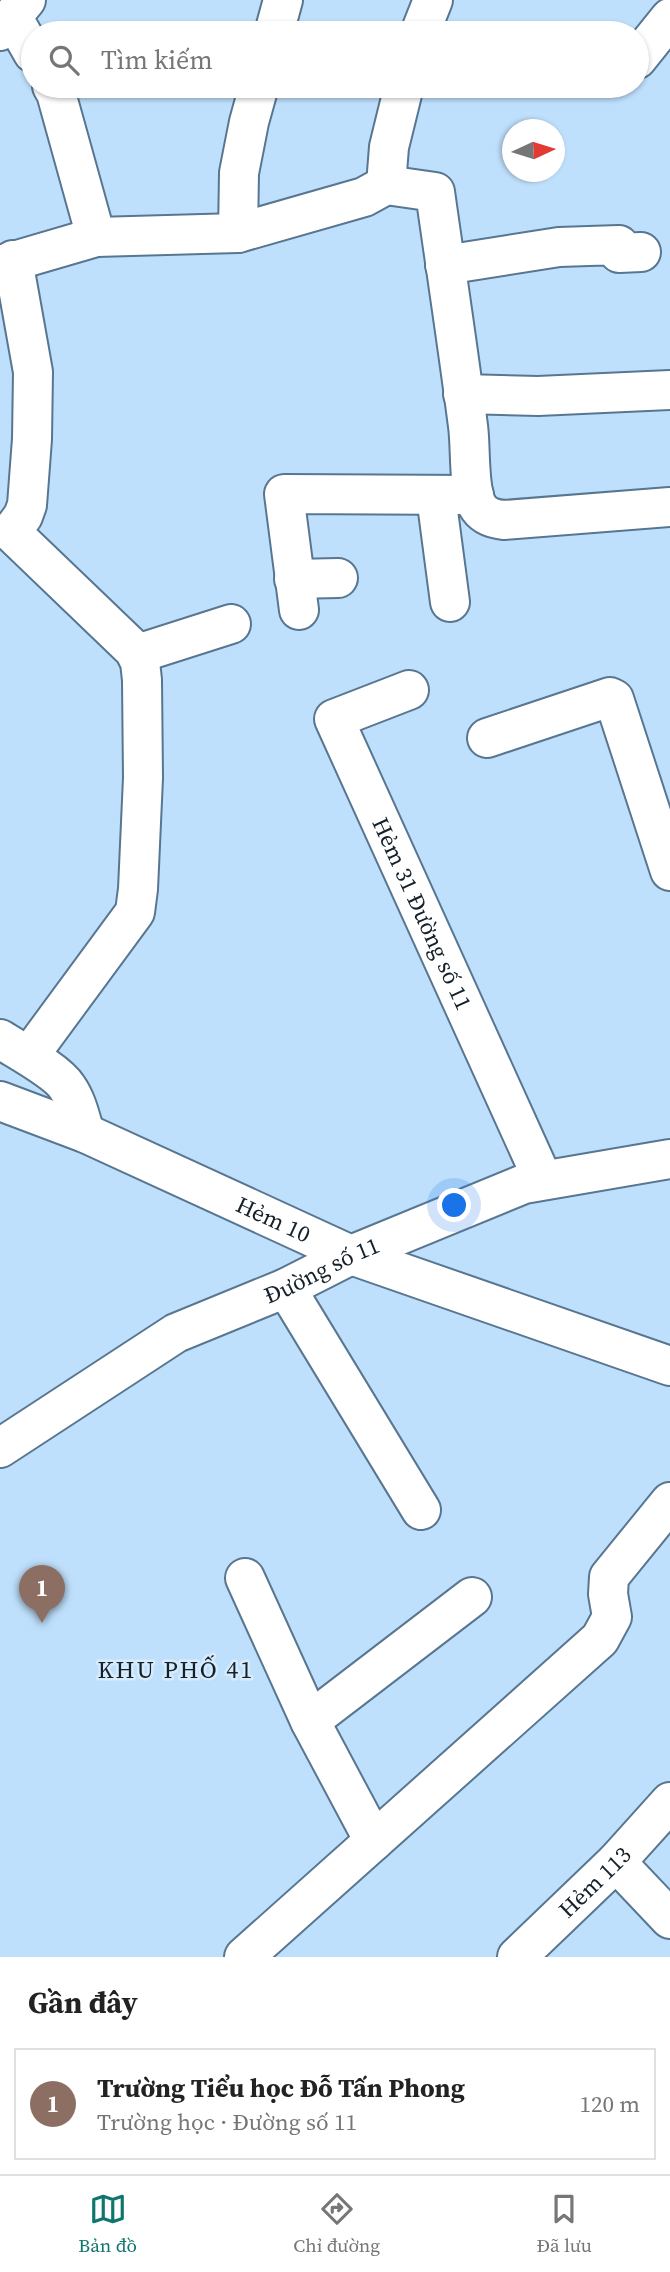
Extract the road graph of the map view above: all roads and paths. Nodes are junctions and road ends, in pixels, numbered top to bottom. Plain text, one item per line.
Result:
1 (433, 0) edge
2 (670, 18) edge
3 (425, 21) edge
4 (649, 45) edge
5 (649, 61) edge
6 (670, 64) edge
7 (57, 98) edge
8 (255, 98) edge
9 (401, 98) edge
10 (386, 185) junction
11 (238, 233) junction
12 (96, 237) junction
13 (641, 252) dead end
14 (7, 263) edge
15 (445, 265) junction
16 (670, 390) edge
17 (463, 394) junction
18 (474, 495) junction
19 (436, 496) junction
20 (670, 507) edge
21 (6, 536) edge
22 (338, 578) dead end
23 (450, 601) dead end
24 (231, 624) dead end
25 (136, 654) junction
26 (408, 690) dead end
27 (487, 738) dead end
28 (670, 872) edge
29 (14, 1048) edge
30 (0, 1101) edge
31 (85, 1133) junction
32 (670, 1159) edge
33 (543, 1180) junction
34 (351, 1255) junction
35 (286, 1288) junction
36 (670, 1366) edge
37 (0, 1448) edge
38 (670, 1502) edge
39 (421, 1510) dead end
40 (245, 1578) dead end
41 (472, 1597) dead end
42 (310, 1721) junction
43 (670, 1802) edge
44 (374, 1842) junction
45 (616, 1862) junction
46 (670, 1920) edge
47 (244, 1957) edge
48 (517, 1957) edge

1 - 3 street
2 - 4 street
5 - 6 street
7 - 12 street
8 - 11 street
9 - 10 street
10 - 11 street
10 - 15 street
11 - 12 street
12 - 14 street
13 - 15 street
14 - 21 street
15 - 17 street
16 - 17 street
17 - 18 street
18 - 19 street
18 - 20 street
19 - 22 street
19 - 23 street
21 - 25 street
24 - 25 street
25 - 29 street
26 - 33 street, Hẻm 31 Đường số 11
27 - 28 street
29 - 31 street
30 - 31 street, Hẻm 10
31 - 34 street, Hẻm 10
32 - 33 street, Đường số 11
33 - 34 street, Đường số 11
34 - 35 street, Đường số 11
34 - 36 street, Hẻm 10
35 - 37 street, Đường số 11
35 - 39 street
38 - 44 street
40 - 42 street
41 - 42 street
42 - 44 street
43 - 45 street, Hẻm 113
44 - 47 street
45 - 46 street
45 - 48 street, Hẻm 113

